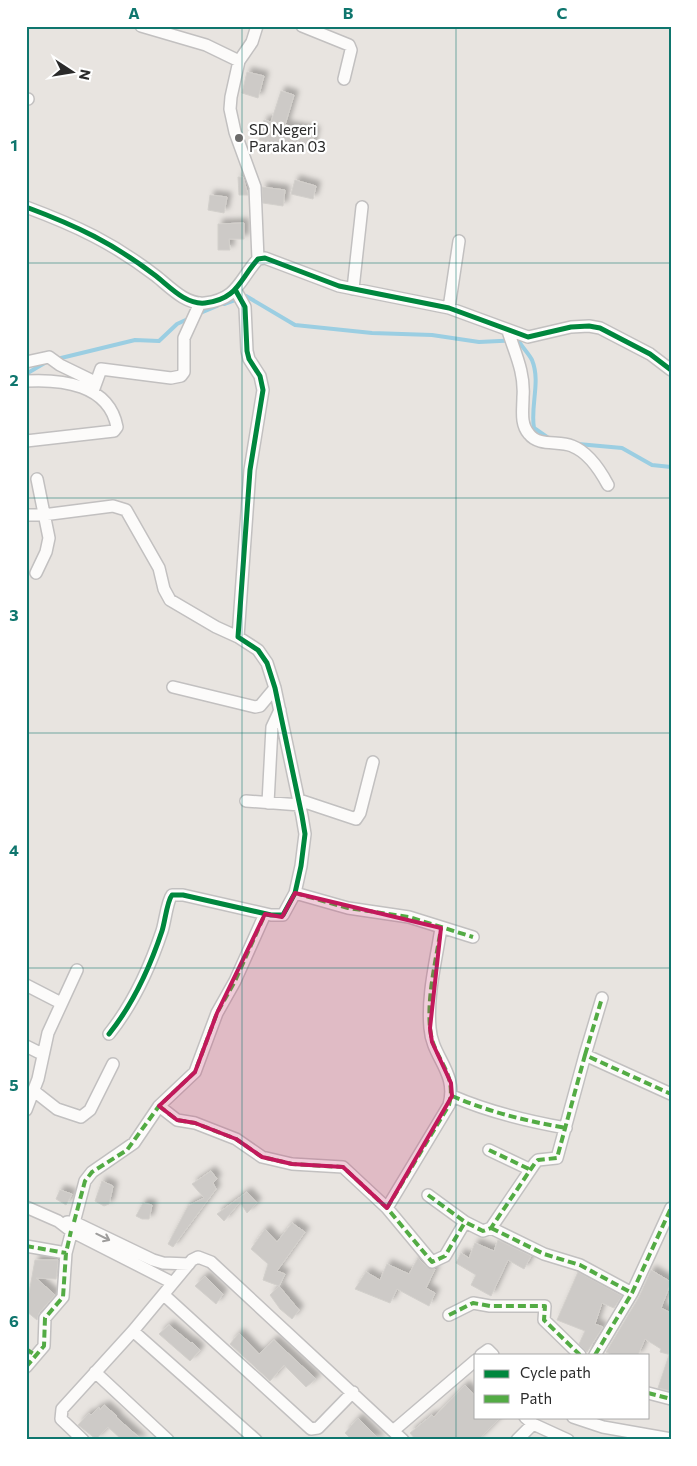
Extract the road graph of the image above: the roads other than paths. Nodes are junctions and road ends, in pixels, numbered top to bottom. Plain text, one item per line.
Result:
1 (141, 26) edge
2 (257, 26) edge
3 (302, 26) edge
4 (239, 61) junction
5 (344, 79) dead end
6 (362, 206) dead end
7 (26, 207) edge
8 (459, 240) dead end
9 (258, 259) junction
10 (353, 289) junction
11 (238, 293) junction
12 (198, 306) junction
13 (449, 308) junction
14 (510, 337) junction
15 (26, 362) edge
16 (671, 370) edge
17 (26, 381) edge
18 (94, 386) junction
19 (26, 441) edge
20 (37, 479) dead end
21 (608, 485) dead end
22 (26, 515) edge
23 (43, 515) junction
24 (36, 573) dead end
25 (238, 637) junction
26 (173, 687) dead end
27 (275, 688) junction
28 (280, 710) junction
29 (373, 762) dead end
30 (246, 801) dead end
31 (299, 802) junction
32 (268, 803) junction
33 (294, 893) junction
34 (265, 914) junction
35 (441, 928) junction
36 (473, 937) dead end
37 (77, 970) dead end
38 (26, 985) edge
39 (602, 998) dead end
40 (61, 1003) junction
41 (110, 1034) dead end
42 (26, 1046) edge
43 (42, 1054) junction
44 (585, 1055) junction
45 (113, 1064) dead end
46 (34, 1091) junction
47 (671, 1094) edge
48 (452, 1096) junction
49 (159, 1106) junction
50 (26, 1110) edge
51 (566, 1128) junction
52 (489, 1150) dead end
53 (529, 1169) junction
54 (428, 1196) dead end
55 (26, 1207) edge
56 (387, 1208) junction
57 (671, 1208) edge
58 (465, 1222) junction
59 (72, 1227) junction
60 (491, 1228) junction
61 (26, 1246) edge
62 (66, 1253) junction
63 (189, 1264) junction
64 (173, 1283) junction
65 (632, 1293) junction
66 (164, 1295) junction
67 (449, 1316) dead end
68 (134, 1332) junction
69 (31, 1352) edge
70 (579, 1354) edge
71 (596, 1354) edge
72 (474, 1365) edge
73 (26, 1367) edge
74 (95, 1372) junction
75 (353, 1392) junction
76 (650, 1394) edge
77 (671, 1399) edge
78 (576, 1418) edge
79 (529, 1421) edge
80 (394, 1431) junction
81 (671, 1439) edge
82 (83, 1440) edge
83 (168, 1440) edge
84 (256, 1440) edge
85 (403, 1440) edge
86 (517, 1440) edge
87 (568, 1440) edge

1 - 4 street
2 - 4 street
3 - 5 street
4 - 9 street
6 - 10 street
7 - 12 street
8 - 13 street
9 - 10 street
9 - 11 street
10 - 13 street
11 - 12 street
11 - 25 street
12 - 18 street
13 - 14 street
14 - 16 street
14 - 21 street
15 - 18 street
17 - 18 street
18 - 19 street
20 - 23 street
22 - 23 street
23 - 24 street
23 - 25 street
25 - 27 street
26 - 27 street
27 - 28 street
28 - 31 street
28 - 32 street
29 - 31 street
30 - 32 street
31 - 32 street
31 - 33 street
33 - 34 street
33 - 35 street
34 - 41 street
34 - 49 street
35 - 36 street
35 - 48 street
37 - 40 street
38 - 40 street
39 - 44 street
40 - 43 street
42 - 43 street
43 - 46 street
44 - 47 street
44 - 51 street
45 - 46 street
46 - 50 street
48 - 51 street
48 - 56 street
49 - 56 street
49 - 59 street
51 - 53 street
52 - 53 street
53 - 60 street
54 - 58 street
55 - 59 street
56 - 58 street
57 - 65 street
58 - 60 street
59 - 62 street
59 -> 63 street
59 - 64 street
60 - 65 street
61 - 62 street
62 - 69 street
63 - 64 street
63 - 75 street
64 - 66 street
65 - 71 street
66 - 68 street
66 - 75 street
67 - 70 street
68 - 74 street
68 - 84 street
69 - 73 street
72 - 80 street
74 - 82 street
74 - 83 street
75 - 80 street
76 - 77 street
78 - 81 street
79 - 86 street
79 - 87 street
80 - 85 street

